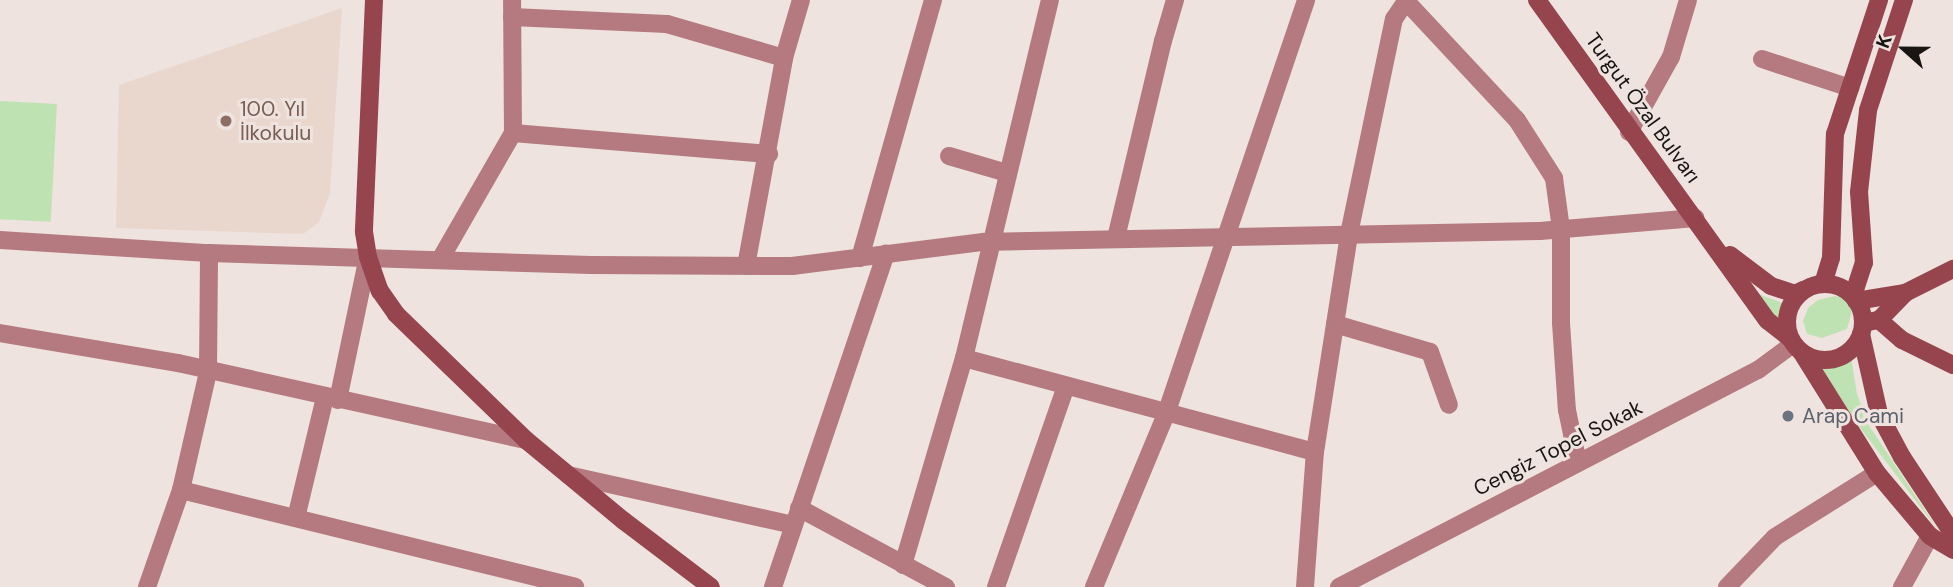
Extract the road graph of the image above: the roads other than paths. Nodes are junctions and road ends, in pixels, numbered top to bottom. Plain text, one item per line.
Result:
1 (374, 0) edge
2 (801, 0) edge
3 (933, 0) edge
4 (1050, 0) edge
5 (1175, 0) edge
6 (1306, 0) edge
7 (1537, 0) edge
8 (1688, 0) edge
9 (1879, 0) edge
10 (1904, 0) edge
11 (1405, 1) edge
12 (512, 8) edge
13 (784, 58) junction
14 (1762, 59) dead end
15 (1850, 88) junction
16 (1629, 132) junction
17 (513, 133) junction
18 (769, 154) junction
19 (949, 156) dead end
20 (1007, 173) junction
21 (1695, 218) junction
22 (1561, 229) junction
23 (1349, 234) junction
24 (1226, 235) junction
25 (1116, 238) junction
26 (0, 240) edge
27 (990, 242) junction
28 (1714, 242) junction
29 (209, 253) junction
30 (886, 254) junction
31 (368, 257) junction
32 (441, 258) junction
33 (860, 258) junction
34 (746, 266) junction
35 (1953, 269) edge
36 (1823, 284) junction
37 (1803, 290) junction
38 (1905, 293) junction
39 (1854, 299) junction
40 (1335, 324) junction
41 (1868, 326) junction
42 (0, 333) edge
43 (1795, 345) junction
44 (964, 358) junction
45 (1953, 365) edge
46 (208, 372) junction
47 (1066, 386) junction
48 (332, 399) junction
49 (1449, 405) dead end
50 (1166, 414) junction
51 (526, 440) junction
52 (1315, 452) junction
53 (1578, 463) junction
54 (1877, 473) junction
55 (568, 475) junction
56 (181, 490) junction
57 (797, 516) junction
58 (296, 518) junction
59 (1953, 534) edge
60 (1930, 536) junction
61 (1953, 550) edge
62 (903, 565) junction
63 (147, 587) edge
64 (575, 587) edge
65 (711, 587) edge
66 (773, 587) edge
67 (947, 587) edge
68 (996, 587) edge
69 (1094, 587) edge
70 (1305, 587) edge
71 (1339, 587) edge
72 (1727, 587) edge
73 (1902, 587) edge

1 - 31 main road
2 - 13 street
3 - 33 street
4 - 20 street
5 - 25 street
6 - 24 street
7 - 16 main road, Turgut Özal Bulvarı
8 - 16 street
9 - 15 main road
10 - 39 main road
11 - 22 street
11 - 23 street
12 - 13 street
12 - 17 street
13 - 18 street
14 - 15 street
15 - 36 main road
16 - 21 main road, Turgut Özal Bulvarı
17 - 18 street
17 - 32 street
18 - 34 street
19 - 20 street
20 - 27 street
21 - 22 street
21 - 28 main road, Turgut Özal Bulvarı
22 - 23 street
22 - 53 street
23 - 24 street
23 - 40 street
24 - 25 street
24 - 50 street
25 - 27 street
26 - 29 street
27 - 30 street
27 - 44 street
28 - 37 main road, Turgut Özal Bulvarı
28 - 43 main road, Turgut Özal Bulvarı
29 - 31 street
29 - 46 street
30 - 33 street
30 - 57 street
31 - 32 street
31 - 48 street
31 - 51 main road
32 - 34 street
33 - 34 street
35 - 38 main road
36 - 37 main road, Turgut Özal Bulvarı
36 - 39 main road
37 - 43 main road
38 - 39 main road
38 - 41 main road
39 - 41 main road
40 - 49 street
40 - 52 street
41 - 43 main road
41 - 45 main road
41 - 59 main road
42 - 46 street
43 - 53 street, Cengiz Topel Sokak
43 - 54 main road, Turgut Özal Bulvarı
44 - 47 street
44 - 62 street
46 - 48 street
46 - 56 street
47 - 50 street
47 - 68 street
48 - 51 street
48 - 58 street
50 - 52 street
50 - 69 street
51 - 55 main road
52 - 70 street
53 - 71 street, Cengiz Topel Sokak
54 - 60 main road, Turgut Özal Bulvarı
54 - 72 street
55 - 57 street
55 - 65 main road
56 - 58 street
56 - 63 street
57 - 62 street
57 - 66 street
58 - 64 street
60 - 61 main road, Turgut Özal Bulvarı
60 - 73 street
62 - 67 street

